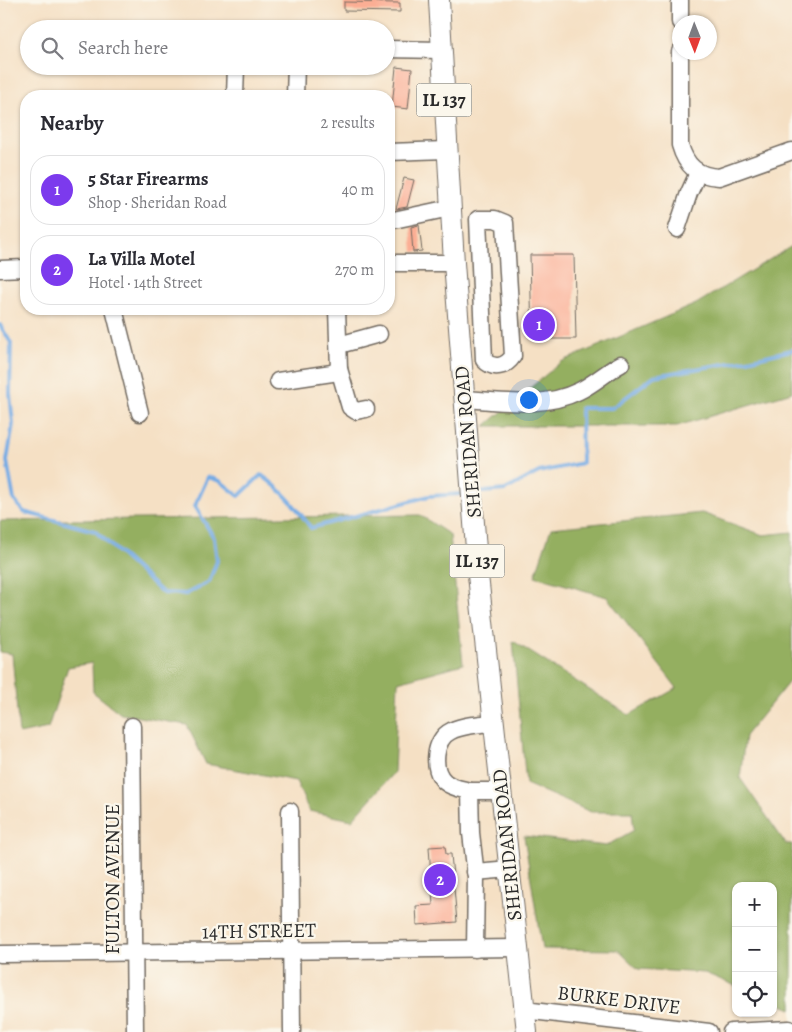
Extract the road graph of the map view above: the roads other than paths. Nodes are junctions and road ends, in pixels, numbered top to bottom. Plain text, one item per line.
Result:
1 (439, 0) edge
2 (680, 0) edge
3 (680, 15) edge
4 (395, 50) edge
5 (441, 50) junction
6 (680, 60) edge
7 (236, 75) edge
8 (296, 75) edge
9 (235, 90) edge
10 (295, 90) edge
11 (446, 150) junction
12 (792, 150) edge
13 (395, 152) edge
14 (698, 173) junction
15 (450, 214) junction
16 (478, 219) junction
17 (395, 220) edge
18 (677, 229) dead end
19 (395, 263) edge
20 (454, 263) junction
21 (0, 268) edge
22 (20, 268) edge
23 (116, 315) edge
24 (337, 315) edge
25 (379, 334) dead end
26 (339, 345) junction
27 (621, 364) dead end
28 (339, 369) junction
29 (278, 380) dead end
30 (464, 399) junction
31 (366, 409) dead end
32 (140, 413) dead end
33 (494, 723) junction
34 (132, 726) dead end
35 (470, 791) junction
36 (502, 791) junction
37 (290, 811) dead end
38 (510, 869) junction
39 (475, 872) junction
40 (518, 948) junction
41 (475, 949) junction
42 (291, 952) junction
43 (0, 954) edge
44 (134, 954) junction
45 (524, 1010) junction
46 (789, 1029) dead end
47 (135, 1032) edge
48 (292, 1032) edge
49 (527, 1032) edge
50 (709, 1032) edge
51 (732, 1032) edge

1 - 5 main road, SHERIDAN ROAD / IL 137
2 - 3 street
4 - 5 street
5 - 11 main road, SHERIDAN ROAD / IL 137
6 - 14 street
7 - 9 street
8 - 10 street
11 - 13 street
11 - 15 main road, SHERIDAN ROAD / IL 137
12 - 14 street
14 - 18 street
15 - 16 street
15 - 17 street
15 - 20 main road, SHERIDAN ROAD / IL 137
16 - 16 street
19 - 20 street
20 - 30 main road, SHERIDAN ROAD / IL 137
21 - 22 street
23 - 32 street
24 - 26 street
25 - 26 street
26 - 28 street
27 - 30 street
28 - 29 street
28 - 31 street
30 - 33 main road, SHERIDAN ROAD / IL 137
33 - 35 street
33 - 36 main road, SHERIDAN ROAD / IL 137
34 - 44 street, FULTON AVENUE
35 - 36 street
35 - 39 street
36 - 38 main road, SHERIDAN ROAD / IL 137
37 - 42 street
38 - 39 street
38 - 40 main road, SHERIDAN ROAD / IL 137
39 - 41 street
40 - 41 street, 14TH STREET
40 - 45 main road, SHERIDAN ROAD / IL 137
41 - 42 street, 14TH STREET
42 - 44 street, 14TH STREET
42 - 48 street
43 - 44 street, 14TH STREET
44 - 47 street, FULTON AVENUE
45 - 49 main road, SHERIDAN ROAD / IL 137
45 - 50 street, BURKE DRIVE
46 - 51 street

